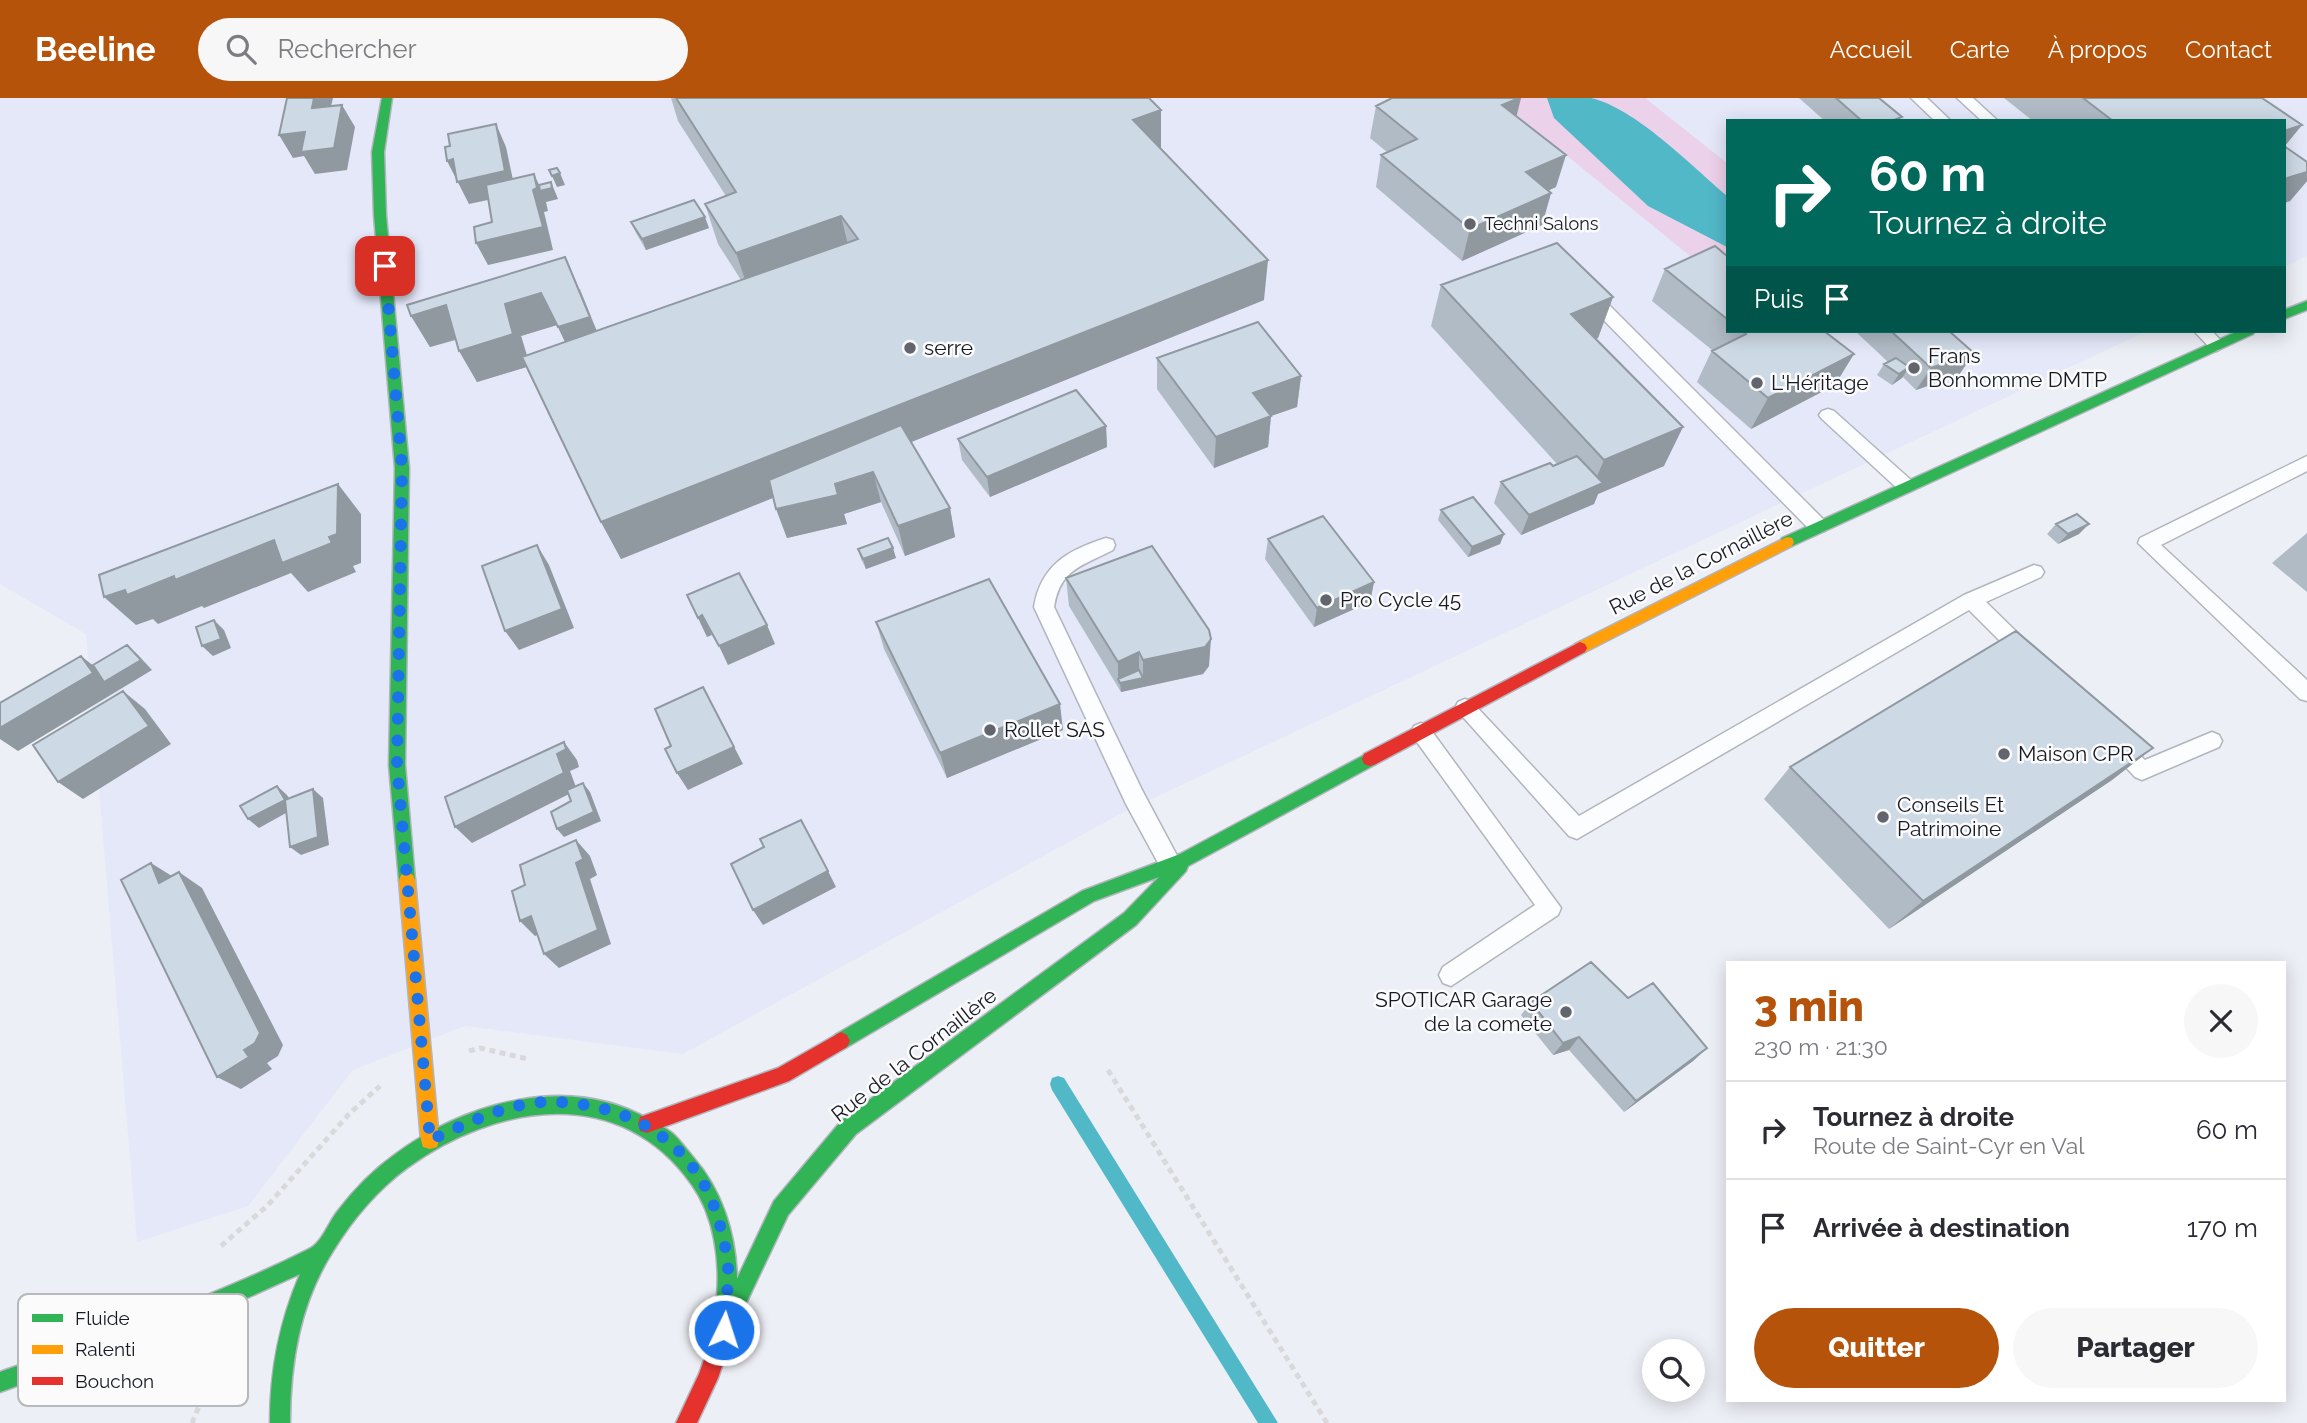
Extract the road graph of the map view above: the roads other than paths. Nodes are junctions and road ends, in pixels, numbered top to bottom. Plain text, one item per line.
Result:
1 (387, 98) edge
2 (1918, 98) edge
3 (1964, 98) edge
4 (1942, 119) edge
5 (1989, 119) edge
6 (1571, 277) edge
7 (2307, 304) edge
8 (2286, 314) edge
9 (2204, 333) edge
10 (2244, 333) edge
11 (2217, 345) junction
12 (1828, 415) dead end
13 (2307, 463) edge
14 (1906, 486) junction
15 (1818, 526) junction
16 (1106, 545) dead end
17 (2034, 572) dead end
18 (1971, 600) junction
19 (2038, 667) edge
20 (2307, 693) edge
21 (1465, 708) junction
22 (2094, 724) edge
23 (1421, 732) junction
24 (2212, 741) dead end
25 (1179, 862) junction
26 (1451, 975) dead end
27 (647, 1124) junction
28 (430, 1140) junction
29 (317, 1256) junction
30 (234, 1294) edge
31 (724, 1330) junction
32 (18, 1376) edge
33 (0, 1382) edge
34 (280, 1423) edge
35 (686, 1423) edge

1 - 28 main road
2 - 4 lane
3 - 5 lane
6 - 15 lane
7 - 8 main road
9 - 11 lane
10 - 11 main road, Rue de la Cornaillère
11 - 14 main road, Rue de la Cornaillère
12 - 14 lane
13 - 20 lane
14 - 15 main road, Rue de la Cornaillère
15 - 21 main road, Rue de la Cornaillère
16 - 25 lane
17 - 18 lane
18 - 19 lane
18 - 21 lane
21 - 23 main road, Rue de la Cornaillère
22 - 24 lane
23 - 25 main road, Rue de la Cornaillère
23 - 26 lane
25 - 27 main road, Rue de la Cornaillère
25 - 31 main road, Rue de la Cornaillère
27 - 28 main road
27 - 31 main road
28 - 29 main road
29 - 30 main road
29 - 34 main road
31 - 35 main road
32 - 33 main road

